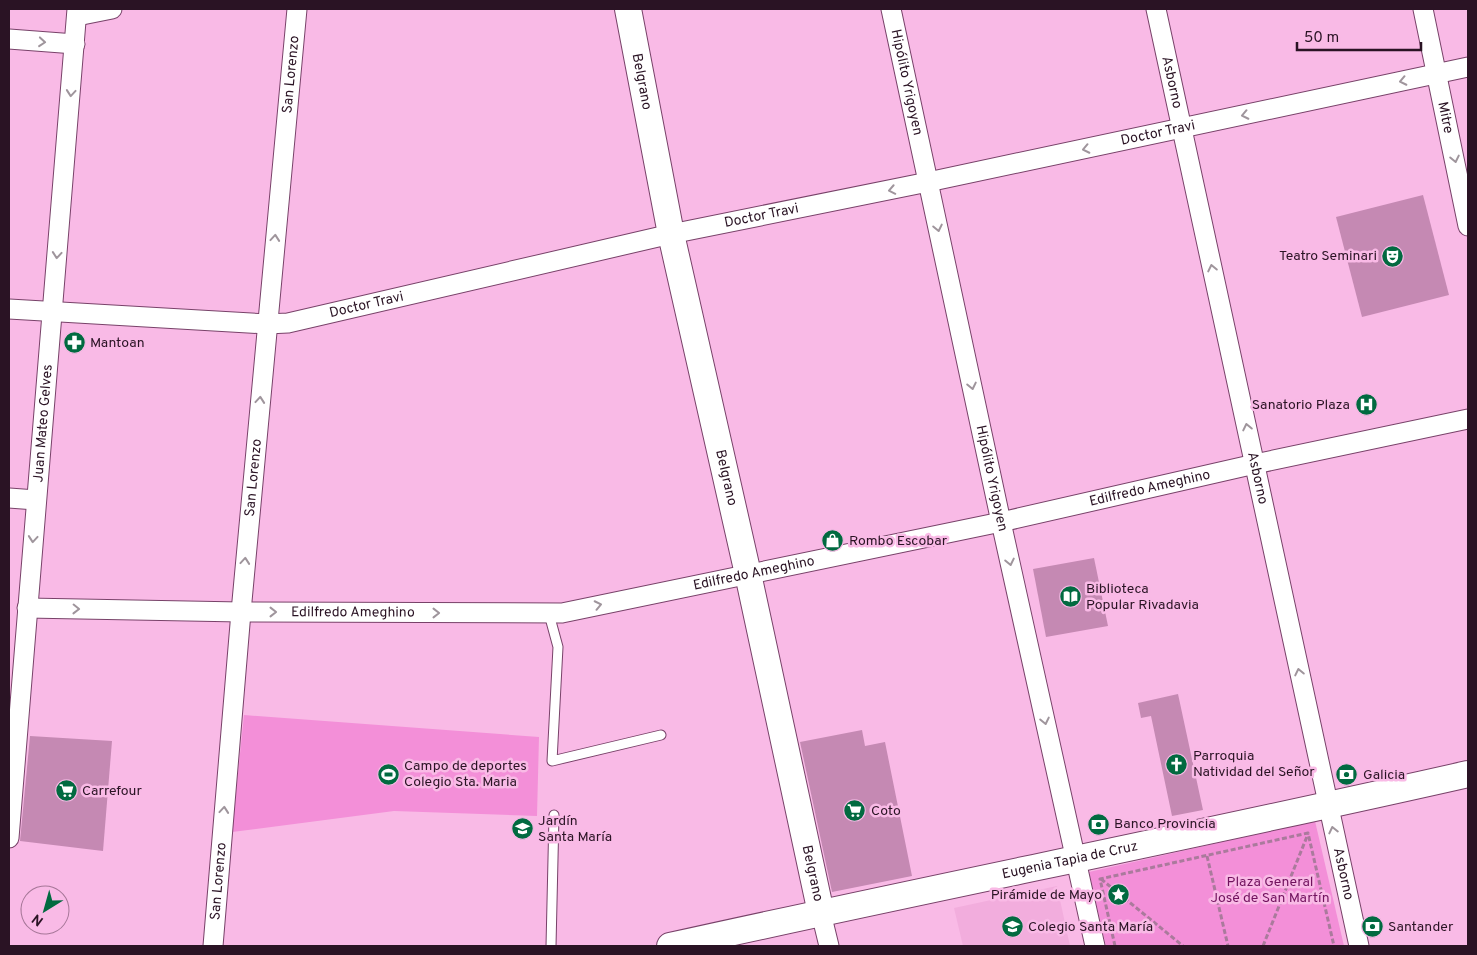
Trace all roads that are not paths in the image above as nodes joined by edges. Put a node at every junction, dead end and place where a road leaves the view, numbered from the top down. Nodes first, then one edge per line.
1 (112, 9) edge
2 (297, 9) edge
3 (628, 9) edge
4 (891, 9) edge
5 (1156, 9) edge
6 (1423, 9) edge
7 (77, 12) edge
8 (9, 39) edge
9 (75, 44) junction
10 (1468, 67) edge
11 (1437, 74) junction
12 (1181, 129) junction
13 (928, 182) junction
14 (1468, 226) edge
15 (671, 234) junction
16 (9, 309) edge
17 (52, 313) junction
18 (267, 324) junction
19 (1468, 419) edge
20 (1255, 464) junction
21 (9, 498) edge
22 (36, 500) junction
23 (1001, 522) junction
24 (748, 574) junction
25 (27, 608) junction
26 (241, 612) junction
27 (549, 614) junction
28 (14, 715) edge
29 (661, 735) dead end
30 (1468, 774) edge
31 (1328, 806) junction
32 (554, 815) dead end
33 (9, 838) edge
34 (1076, 859) junction
35 (821, 912) junction
36 (213, 946) edge
37 (551, 946) edge
38 (670, 946) edge
39 (829, 946) edge
40 (1095, 946) edge
41 (1359, 946) edge

1 - 7 street
18 -> 2 street, San Lorenzo
3 - 15 main road, Belgrano
4 - 13 street, Hipólito Yrigoyen
5 - 12 street, Asborno
6 - 11 street, Mitre
7 - 9 street, Juan Mateo Gelves
8 -> 9 street
9 -> 17 street, Juan Mateo Gelves
10 - 11 street, Doctor Travi
11 -> 12 street, Doctor Travi
11 -> 14 street, Mitre
12 -> 13 street, Doctor Travi
20 -> 12 street, Asborno
13 -> 15 street, Doctor Travi
13 -> 23 street, Hipólito Yrigoyen
15 - 18 street, Doctor Travi
15 - 24 main road, Belgrano
16 - 17 street, Doctor Travi
17 - 18 street, Doctor Travi
17 - 22 street, Juan Mateo Gelves
26 -> 18 street, San Lorenzo
19 - 20 street, Edilfredo Ameghino
20 - 23 street, Edilfredo Ameghino
31 -> 20 street, Asborno
21 - 22 street
22 -> 25 street, Juan Mateo Gelves
23 - 24 street, Edilfredo Ameghino
23 -> 34 street, Hipólito Yrigoyen
27 -> 24 street, Edilfredo Ameghino
24 - 35 main road, Belgrano
25 -> 26 street, Edilfredo Ameghino
25 - 28 street, Juan Mateo Gelves
26 -> 27 street, Edilfredo Ameghino
36 -> 26 street, San Lorenzo
27 - 29 lane
28 - 33 street, Juan Mateo Gelves
30 - 31 main road, Eugenia Tapia de Cruz
31 - 34 main road, Eugenia Tapia de Cruz
41 -> 31 street, Asborno
32 - 37 lane
34 - 35 main road, Eugenia Tapia de Cruz
34 - 40 street, Hipólito Yrigoyen
35 - 38 main road, Eugenia Tapia de Cruz
35 - 39 street, Belgrano

